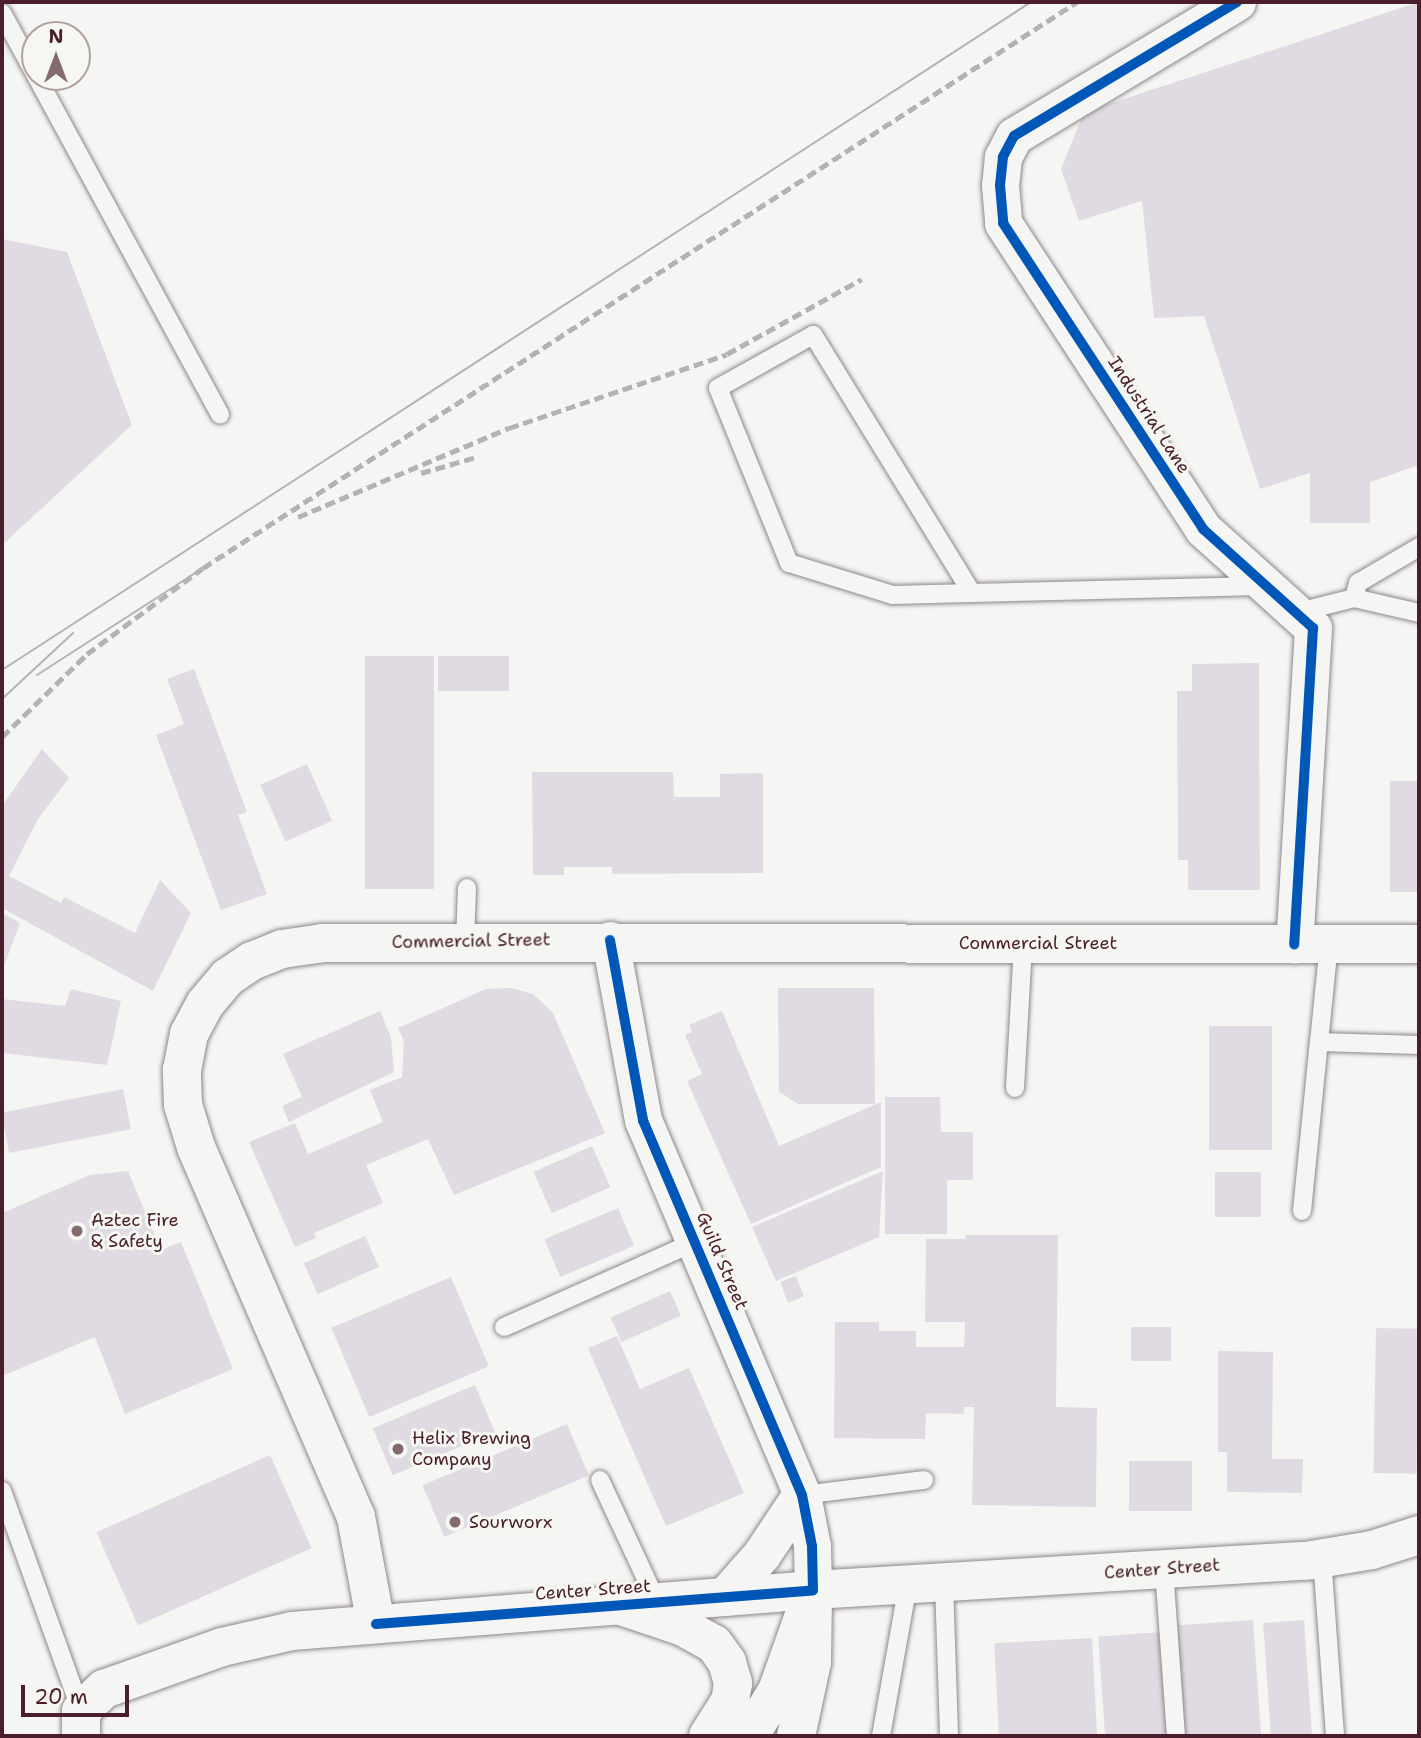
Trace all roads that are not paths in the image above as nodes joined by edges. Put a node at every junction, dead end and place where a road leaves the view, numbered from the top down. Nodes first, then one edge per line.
1 (1237, 2) edge
2 (2, 13) edge
3 (220, 415) dead end
4 (1419, 547) edge
5 (1261, 586) junction
6 (972, 593) junction
7 (1354, 598) junction
8 (1299, 612) junction
9 (1419, 613) edge
10 (467, 888) dead end
11 (610, 940) junction
12 (465, 942) junction
13 (1023, 943) junction
14 (1312, 944) junction
15 (1419, 944) edge
16 (1319, 1042) junction
17 (1419, 1045) edge
18 (1015, 1088) dead end
19 (1302, 1211) dead end
20 (695, 1242) junction
21 (503, 1327) dead end
22 (600, 1480) dead end
23 (924, 1480) dead end
24 (2, 1490) edge
25 (802, 1495) junction
26 (1419, 1535) edge
27 (1322, 1558) junction
28 (1164, 1569) junction
29 (926, 1584) junction
30 (813, 1590) junction
31 (725, 1597) junction
32 (657, 1602) junction
33 (618, 1605) junction
34 (376, 1625) junction
35 (81, 1724) edge
36 (708, 1736) edge
37 (742, 1736) edge
38 (796, 1736) edge
39 (881, 1736) edge
40 (949, 1736) edge
41 (1176, 1736) edge
42 (1335, 1736) edge

1 - 5 street, Industrial Lane
2 - 3 lane
4 - 7 lane
5 - 6 lane
5 - 8 street, Industrial Lane
6 - 6 lane
7 - 8 lane
7 - 9 lane
8 - 14 street
10 - 12 lane
11 - 12 main road, Commercial Street
11 - 13 main road, Commercial Street
11 - 20 street, Guild Street
12 - 34 main road, Commercial Street
13 - 14 main road, Commercial Street
13 - 18 lane
14 - 15 main road, Commercial Street
14 - 16 lane
16 - 17 lane
16 - 19 lane
20 - 21 lane
20 - 25 street, Guild Street
22 - 32 lane
23 - 25 lane
24 - 35 lane
25 - 30 street, Guild Street
25 - 31 main road
26 - 27 main road, Center Street
27 - 28 main road, Center Street
27 - 42 lane
28 - 29 main road, Center Street
28 - 41 lane
29 - 30 main road, Center Street
29 - 39 lane
29 - 40 lane
30 - 31 main road, Center Street
30 - 37 main road
30 - 38 main road
31 - 32 main road, Center Street
32 - 33 main road, Center Street
33 - 34 main road, Center Street
33 - 36 main road
34 - 35 main road, Center Street

